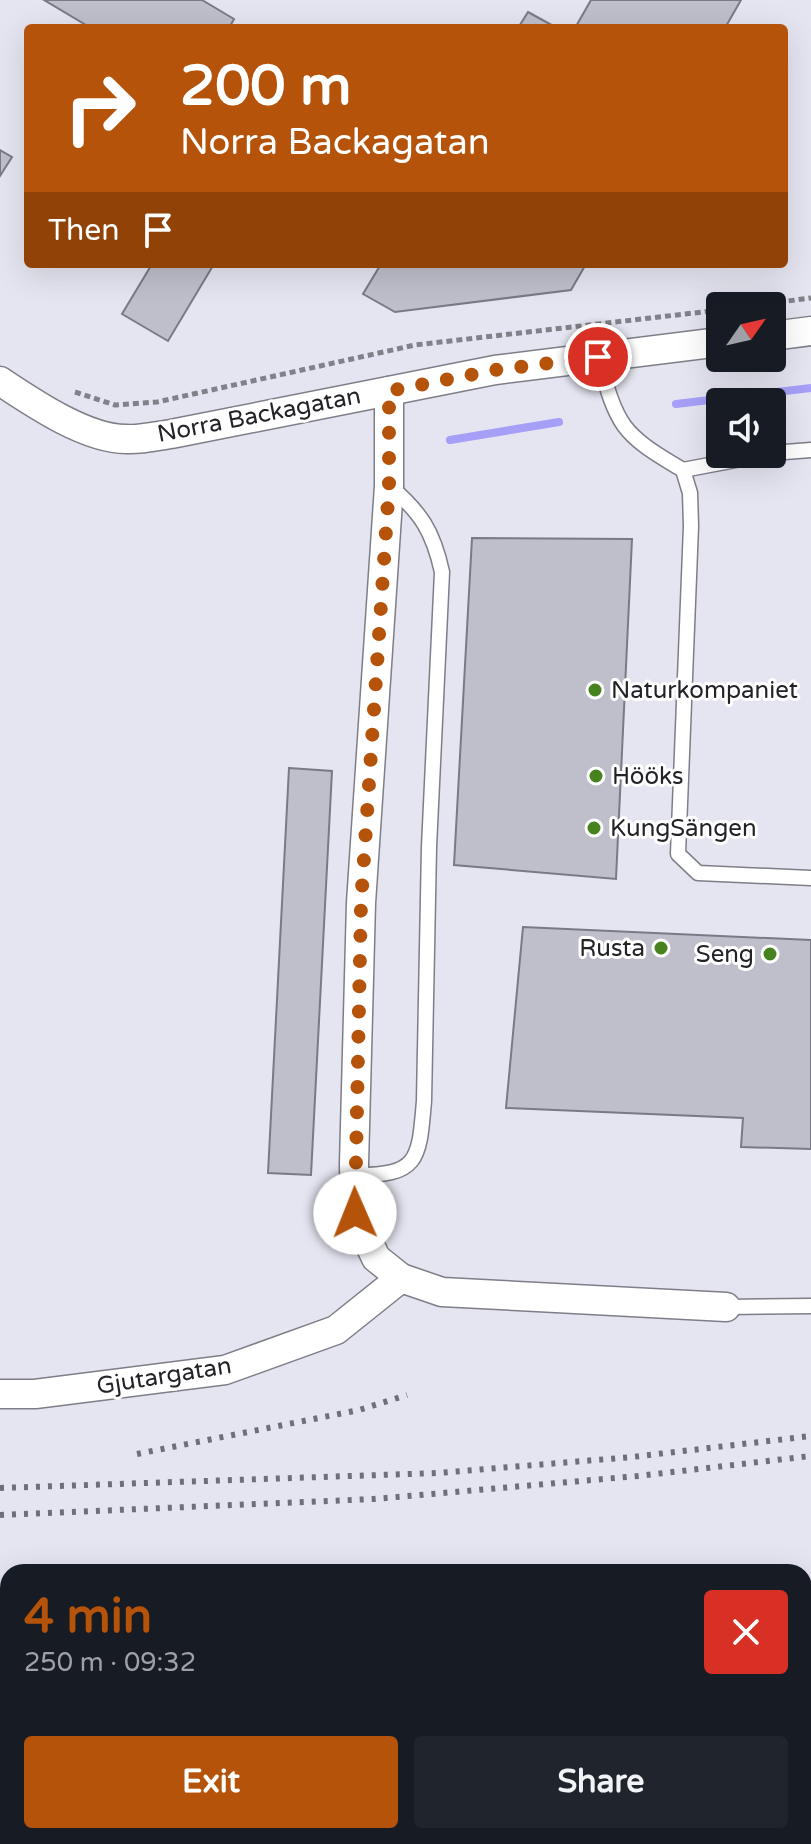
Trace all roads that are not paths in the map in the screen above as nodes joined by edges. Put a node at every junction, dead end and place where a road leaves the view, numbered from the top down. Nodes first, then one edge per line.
1 (811, 331) edge
2 (786, 334) edge
3 (706, 344) edge
4 (598, 357) junction
5 (0, 381) edge
6 (389, 391) junction
7 (811, 450) edge
8 (786, 452) edge
9 (706, 466) edge
10 (683, 470) junction
11 (389, 486) junction
12 (811, 878) edge
13 (354, 1175) junction
14 (401, 1278) junction
15 (811, 1306) edge
16 (726, 1307) joint
17 (0, 1394) edge

1 - 2 street
3 - 4 street, Norra Backagatan
4 - 6 street, Norra Backagatan
4 - 10 lane
5 - 6 street, Norra Backagatan
6 - 11 street
7 - 8 lane
9 - 10 lane
10 - 12 lane
11 - 13 street
11 - 13 lane
13 - 14 street
14 - 16 street
14 - 17 street, Gjutargatan
15 - 16 lane

